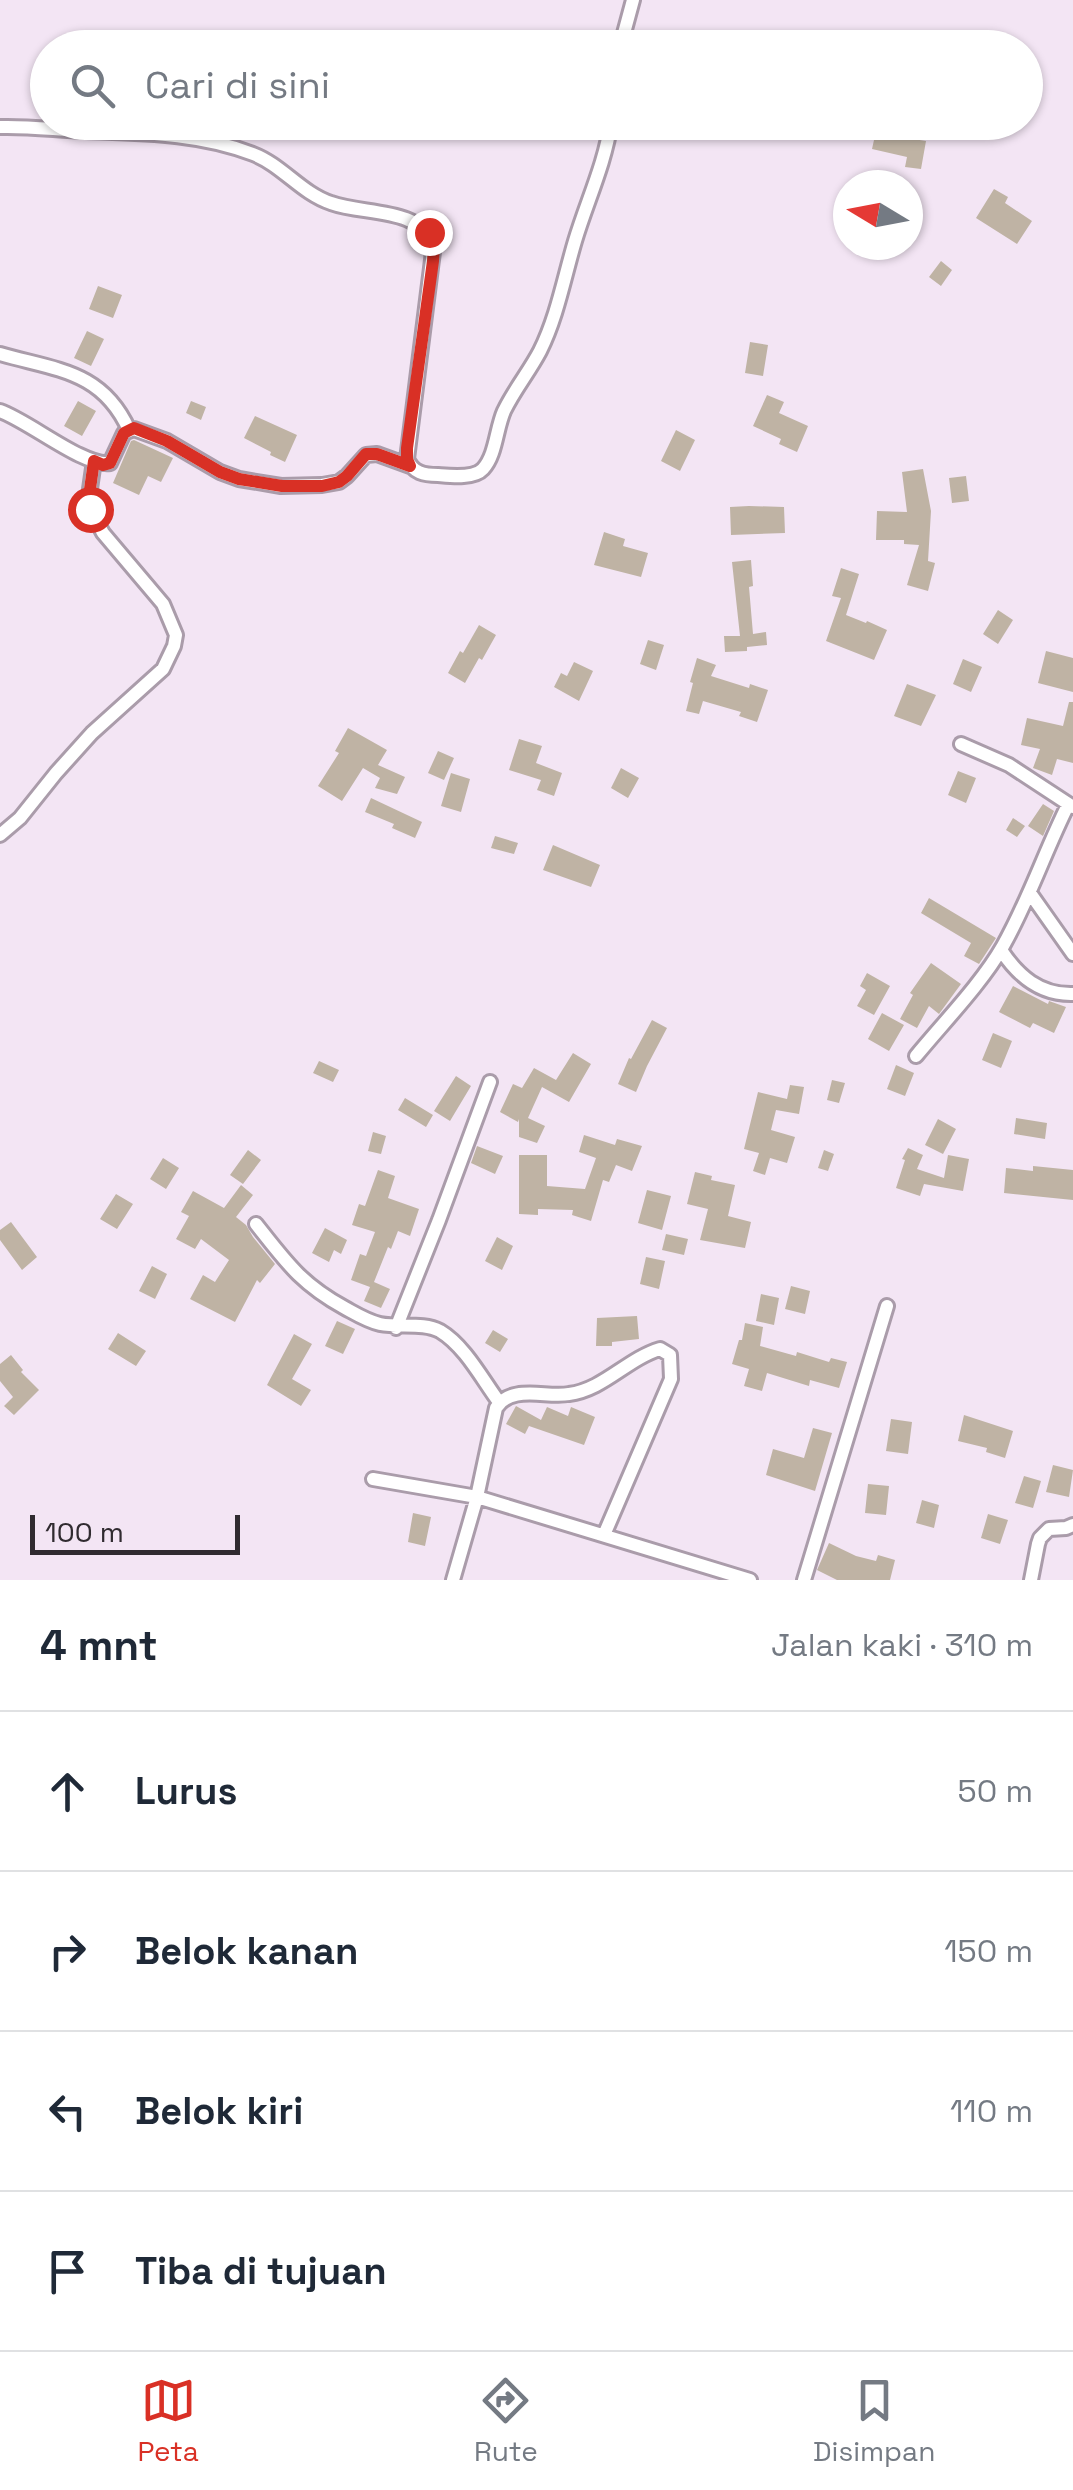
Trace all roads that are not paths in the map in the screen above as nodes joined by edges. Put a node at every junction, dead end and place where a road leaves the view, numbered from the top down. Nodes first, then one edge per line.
1 (633, 0) edge
2 (623, 30) edge
3 (0, 127) edge
4 (30, 128) edge
5 (200, 140) edge
6 (606, 140) edge
7 (0, 354) edge
8 (0, 412) edge
9 (129, 430) junction
10 (94, 461) junction
11 (410, 466) junction
12 (961, 744) dead end
13 (1071, 806) edge
14 (0, 835) edge
15 (1030, 893) junction
16 (1001, 950) junction
17 (1073, 954) edge
18 (1073, 994) edge
19 (916, 1056) dead end
20 (490, 1082) dead end
21 (256, 1224) dead end
22 (887, 1306) dead end
23 (396, 1328) junction
24 (499, 1402) junction
25 (374, 1479) dead end
26 (478, 1497) junction
27 (1073, 1525) edge
28 (604, 1535) junction
29 (453, 1580) edge
30 (750, 1580) edge
31 (804, 1580) edge
32 (1031, 1580) edge

1 - 2 street
3 - 4 street
5 - 11 street
6 - 11 street
7 - 9 street
8 - 10 street
9 - 10 street
9 - 11 street
10 - 14 street
12 - 13 street
13 - 15 street
15 - 16 street
15 - 17 street
16 - 18 street
16 - 19 street
20 - 23 street
21 - 23 street
22 - 31 street
23 - 24 street
24 - 26 street
24 - 28 street
25 - 26 street
26 - 28 street
26 - 29 street
27 - 32 street
28 - 30 street

